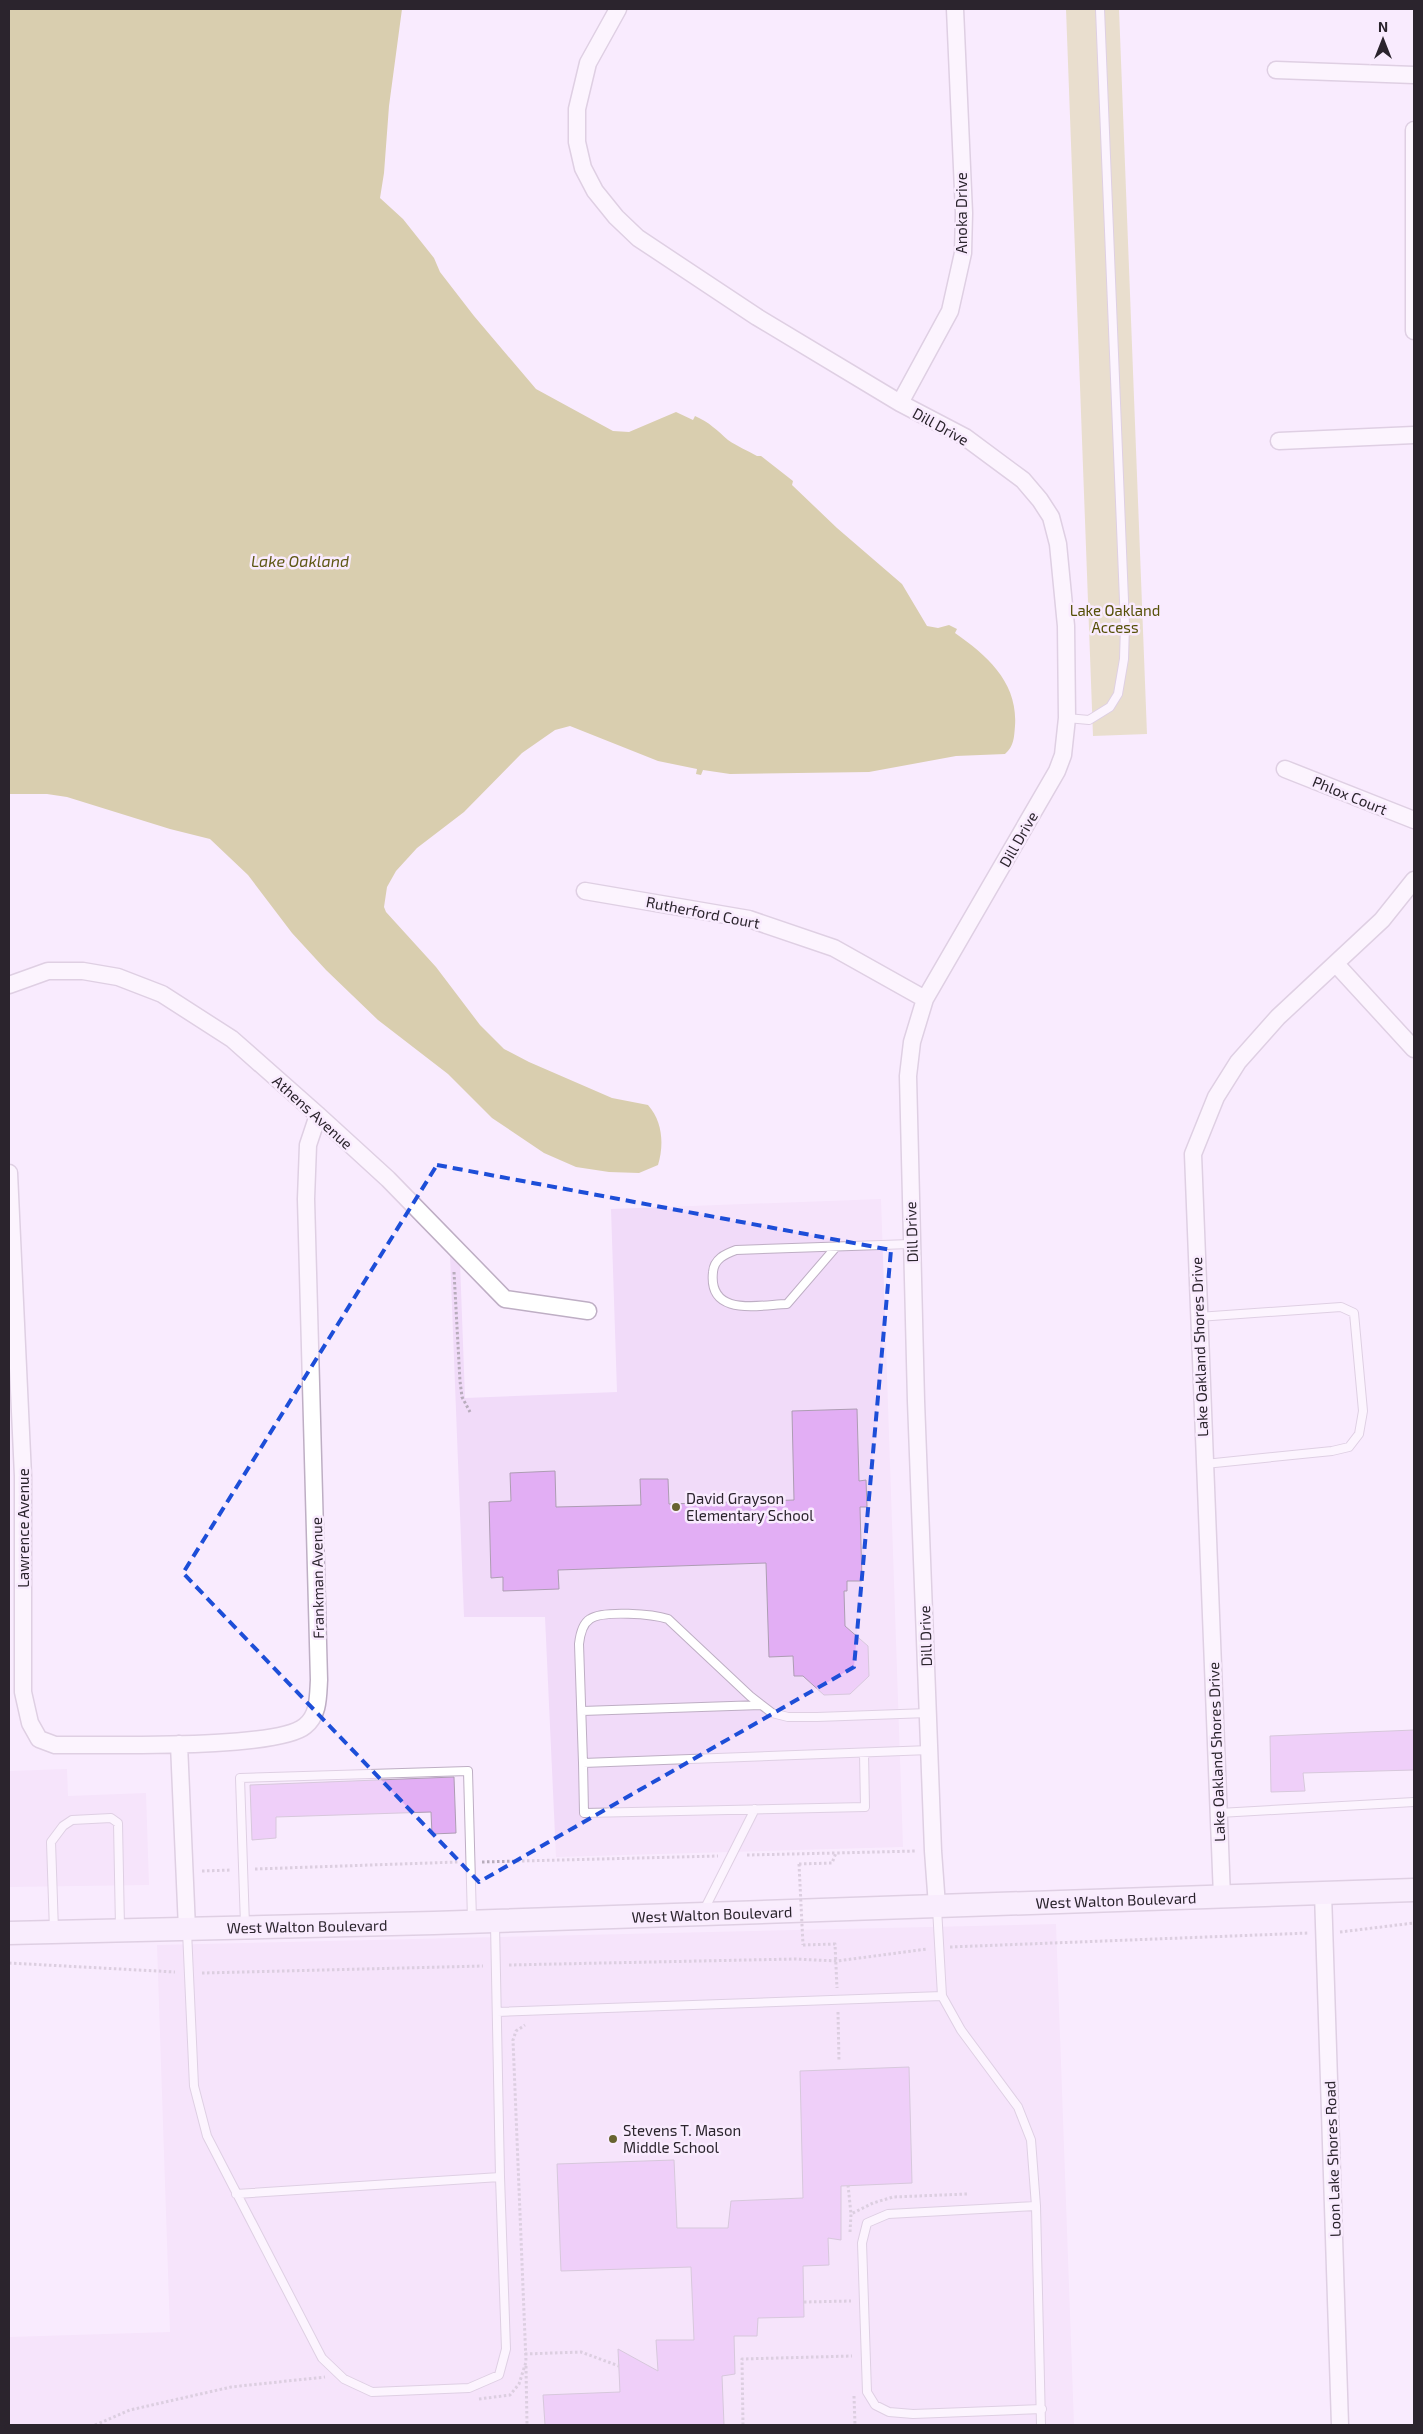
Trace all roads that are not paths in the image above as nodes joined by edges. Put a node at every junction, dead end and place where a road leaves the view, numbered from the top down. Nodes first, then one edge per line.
1 (618, 9) edge
2 (955, 9) edge
3 (1100, 9) edge
4 (1276, 70) dead end
5 (1414, 75) edge
6 (1414, 130) edge
7 (1414, 331) edge
8 (900, 403) junction
9 (1414, 434) edge
10 (1278, 440) dead end
11 (1067, 718) junction
12 (1286, 769) dead end
13 (1414, 820) edge
14 (1414, 880) edge
15 (585, 891) dead end
16 (1336, 964) junction
17 (9, 985) edge
18 (925, 999) junction
19 (1414, 1049) edge
20 (318, 1115) junction
21 (9, 1173) edge
22 (911, 1244) junction
23 (836, 1246) junction
24 (588, 1311) dead end
25 (1198, 1317) junction
26 (1204, 1465) junction
27 (761, 1705) junction
28 (582, 1711) junction
29 (929, 1713) junction
30 (180, 1744) junction
31 (930, 1750) junction
32 (864, 1753) junction
33 (583, 1763) junction
34 (1414, 1802) edge
35 (755, 1809) junction
36 (1218, 1813) junction
37 (1414, 1890) edge
38 (1323, 1893) junction
39 (1222, 1897) junction
40 (937, 1906) junction
41 (702, 1914) junction
42 (495, 1920) junction
43 (472, 1922) junction
44 (245, 1927) junction
45 (187, 1929) junction
46 (120, 1930) junction
47 (54, 1932) junction
48 (9, 1933) edge
49 (942, 1996) junction
50 (497, 2012) junction
51 (500, 2177) junction
52 (236, 2194) junction
53 (1036, 2206) junction
54 (1042, 2408) junction
55 (1041, 2425) edge
56 (1340, 2425) edge

1 - 8 street, Dill Drive
2 - 8 street, Anoka Drive
3 - 11 lane
4 - 5 street
6 - 7 street
8 - 11 street, Dill Drive
9 - 10 street
11 - 18 street, Dill Drive
12 - 13 street, Phlox Court
14 - 16 street, Lake Oakland Shores Drive
15 - 18 street, Rutherford Court
16 - 19 street
16 - 25 street, Lake Oakland Shores Drive
17 - 20 street, Athens Avenue
18 - 22 street, Dill Drive
20 - 24 street, Athens Avenue
20 - 30 street, Frankman Avenue
21 - 30 street, Lawrence Avenue
22 - 23 lane
22 - 29 street, Dill Drive
23 - 23 lane
25 - 26 street, Lake Oakland Shores Drive
25 - 26 lane
26 - 36 street, Lake Oakland Shores Drive
27 - 28 lane
27 - 28 lane
27 - 29 lane
28 - 33 lane
29 - 31 street, Dill Drive
30 - 45 street
31 - 32 lane
31 - 40 street, Dill Drive
32 - 33 lane
32 - 35 lane
33 - 35 lane
34 - 36 lane
35 - 41 lane
36 - 39 street, Lake Oakland Shores Drive
37 - 38 main road, West Walton Boulevard
38 - 39 main road, West Walton Boulevard
38 - 56 street, Loon Lake Shores Road
39 - 40 main road, West Walton Boulevard
40 - 41 main road, West Walton Boulevard
40 - 49 lane
41 - 42 main road, West Walton Boulevard
42 - 43 main road, West Walton Boulevard
42 - 50 lane
43 - 44 main road, West Walton Boulevard
43 - 44 lane
44 - 45 main road, West Walton Boulevard
45 - 46 main road, West Walton Boulevard
45 - 52 lane
46 - 47 main road, West Walton Boulevard
46 - 47 lane
47 - 48 main road, West Walton Boulevard
49 - 50 lane
49 - 53 lane
50 - 51 lane
51 - 52 lane
51 - 52 lane
53 - 54 lane
53 - 54 lane
54 - 55 lane

